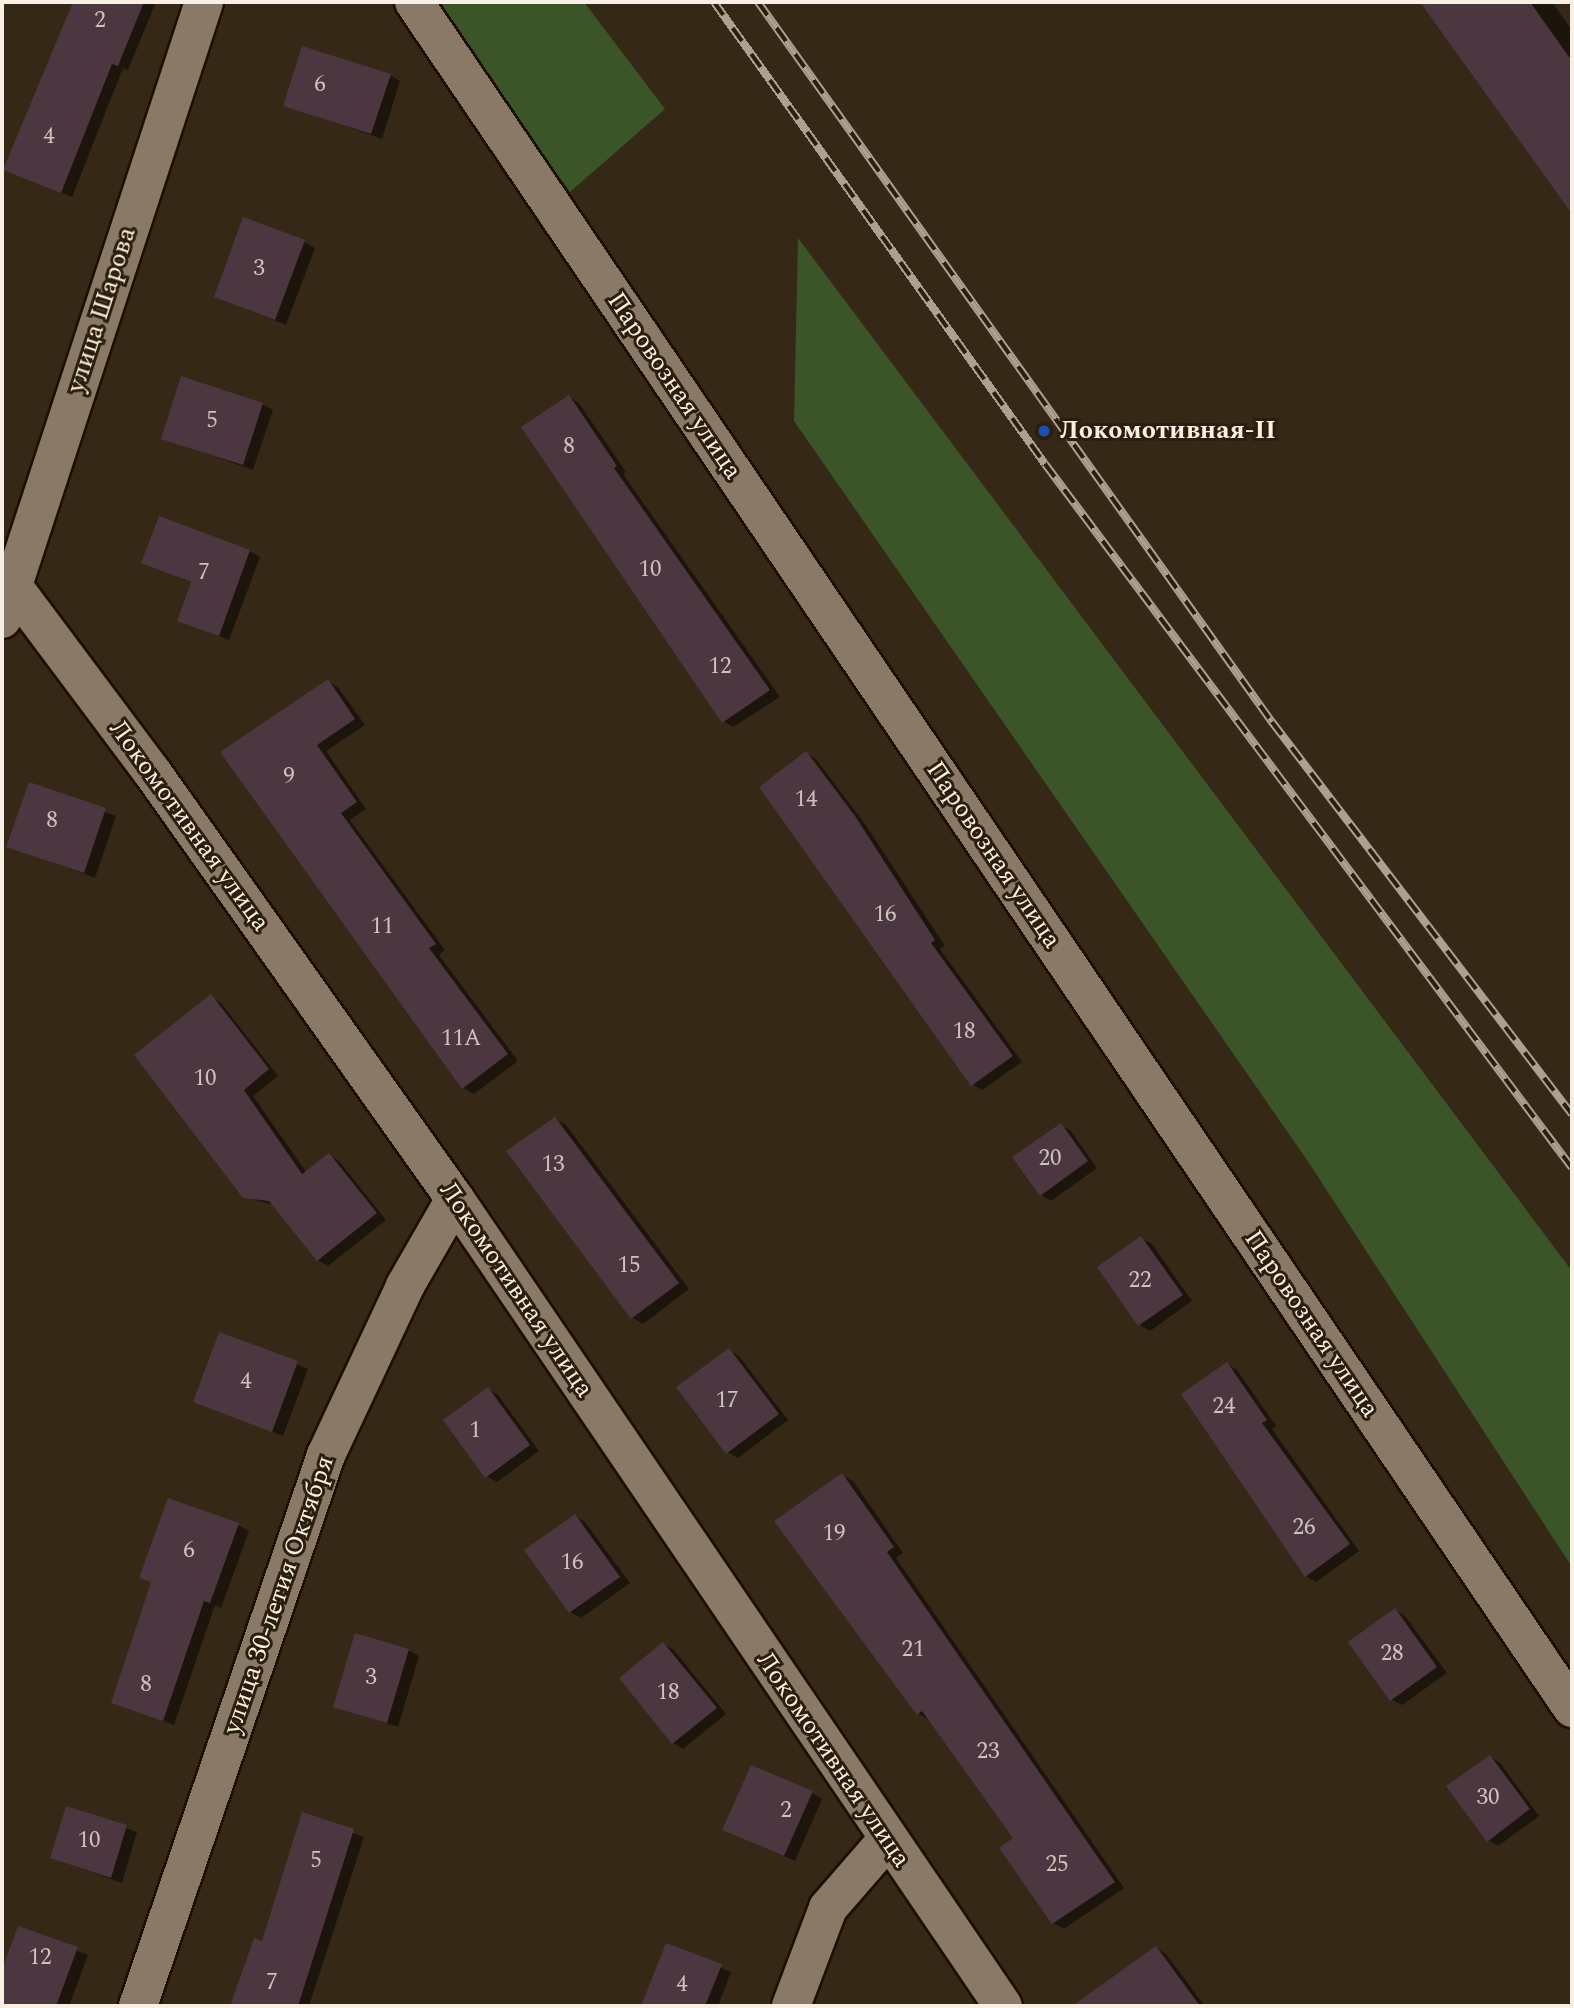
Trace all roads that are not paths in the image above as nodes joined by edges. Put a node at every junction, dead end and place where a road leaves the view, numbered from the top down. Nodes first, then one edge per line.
1 (204, 2) edge
2 (414, 2) edge
3 (7, 602) edge
4 (455, 1199) junction
5 (1572, 1708) edge
6 (887, 1840) junction
7 (138, 2006) edge
8 (791, 2006) edge
9 (1003, 2006) edge

1 - 3 street, улица Шарова
2 - 5 street, Паровозная улица
3 - 4 street, Локомотивная улица
4 - 6 street, Локомотивная улица
4 - 7 street, улица 30-летия Октября
6 - 8 street
6 - 9 street, Локомотивная улица

